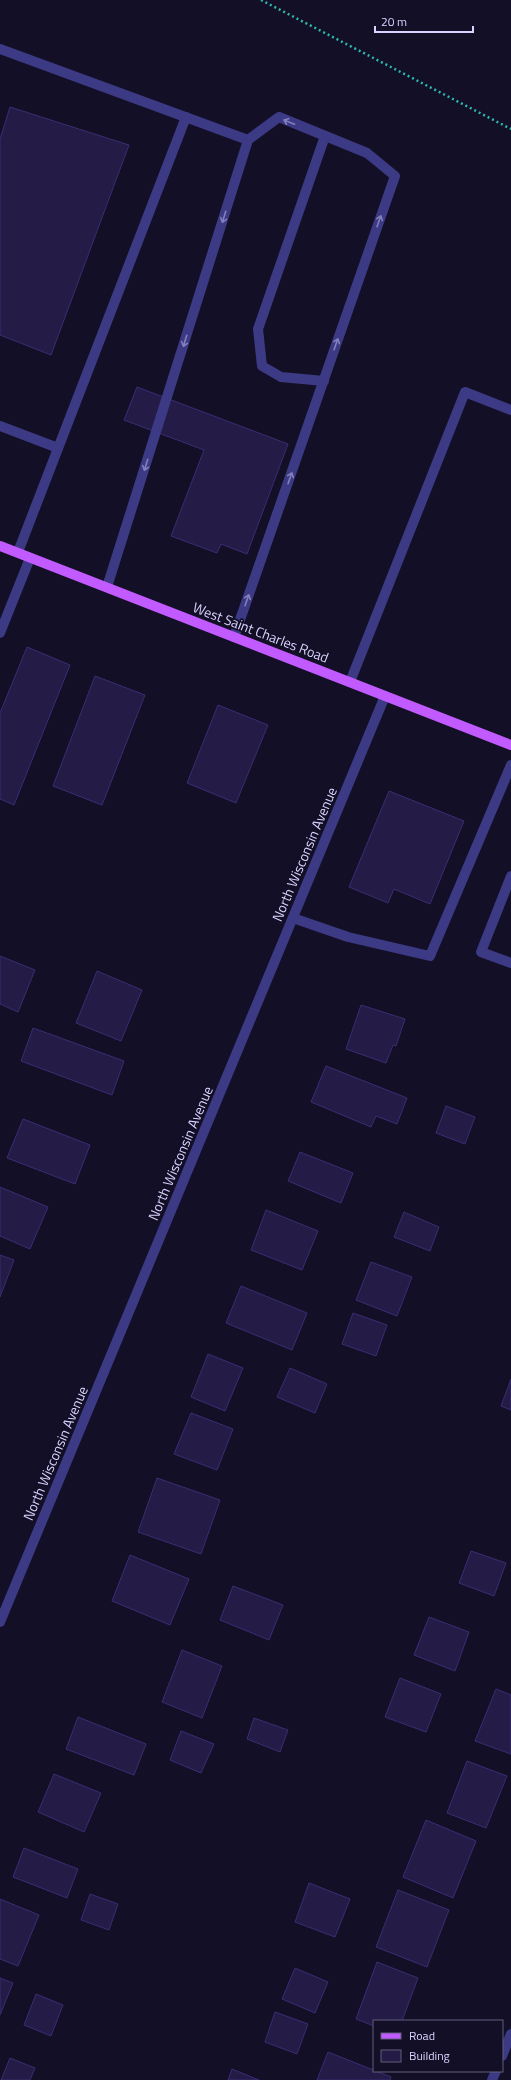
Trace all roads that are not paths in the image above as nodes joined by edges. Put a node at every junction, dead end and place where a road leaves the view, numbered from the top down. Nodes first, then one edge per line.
1 (0, 49) edge
2 (186, 117) junction
3 (325, 136) junction
4 (248, 140) junction
5 (324, 381) junction
6 (511, 410) edge
7 (0, 426) edge
8 (58, 448) junction
9 (0, 546) edge
10 (18, 552) junction
11 (30, 558) junction
12 (108, 587) junction
13 (0, 634) edge
14 (234, 637) junction
15 (350, 682) junction
16 (385, 696) junction
17 (511, 745) edge
18 (511, 765) edge
19 (511, 876) edge
20 (293, 918) junction
21 (511, 963) edge
22 (0, 1622) edge
23 (511, 2034) edge
24 (503, 2054) edge

1 - 2 street
2 - 4 street
2 - 8 street
3 -> 4 street
5 -> 3 street
3 - 5 street
4 -> 12 street
14 -> 5 street
6 - 15 street
7 - 8 street
8 - 10 street
9 - 10 main road, West Saint Charles Road
10 - 11 main road, West Saint Charles Road
11 - 12 main road, West Saint Charles Road
11 - 13 street
12 - 14 main road, West Saint Charles Road
14 - 15 main road, West Saint Charles Road
15 - 16 main road, West Saint Charles Road
16 - 17 main road, West Saint Charles Road
16 - 20 street, North Wisconsin Avenue
18 - 20 street
19 - 21 street
20 - 22 street, North Wisconsin Avenue
23 - 24 street

